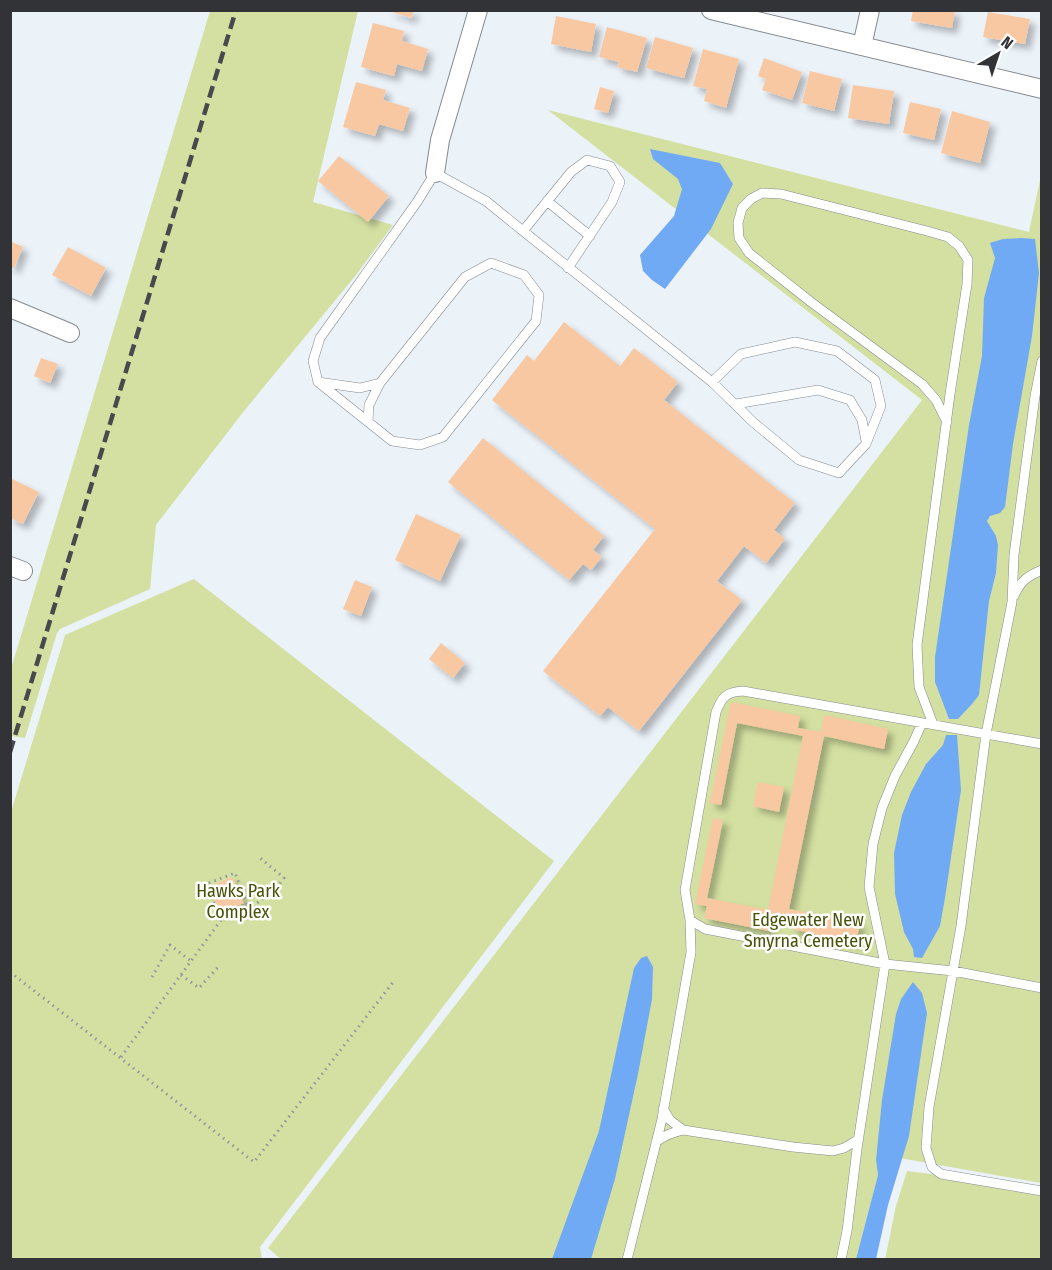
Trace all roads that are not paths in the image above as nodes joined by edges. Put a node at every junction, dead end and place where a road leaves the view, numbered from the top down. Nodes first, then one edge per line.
1 (478, 10) edge
2 (711, 10) edge
3 (870, 10) edge
4 (862, 46) junction
5 (1041, 89) edge
6 (435, 173) junction
7 (547, 201) junction
8 (523, 231) junction
9 (590, 236) junction
10 (568, 268) junction
11 (10, 308) edge
12 (70, 333) dead end
13 (1041, 361) edge
14 (318, 382) junction
15 (712, 382) junction
16 (380, 383) junction
17 (736, 404) junction
18 (368, 422) junction
19 (947, 422) junction
20 (866, 444) junction
21 (1041, 570) edge
22 (1012, 602) junction
23 (922, 723) junction
24 (933, 724) junction
25 (986, 734) junction
26 (1041, 744) edge
27 (690, 920) junction
28 (705, 929) junction
29 (690, 944) junction
30 (885, 964) junction
31 (953, 971) junction
32 (1041, 988) edge
33 (663, 1109) junction
34 (683, 1130) junction
35 (859, 1139) junction
36 (656, 1142) junction
37 (1041, 1191) edge
38 (627, 1260) edge
39 (841, 1260) edge

1 - 6 street
2 - 4 street
3 - 4 street
4 - 5 street
6 - 8 lane
6 - 14 lane
7 - 8 lane
7 - 9 lane
7 - 9 lane
8 - 10 lane
9 - 10 lane
10 - 15 lane
11 - 12 street
13 - 22 lane
14 - 16 lane
14 - 18 lane
15 - 17 lane
15 - 20 lane
16 - 18 lane
16 - 18 lane
17 - 20 lane
17 - 20 lane
19 - 19 lane
19 - 24 lane
21 - 22 lane
22 - 25 lane
23 - 24 lane
23 - 27 lane
23 - 30 lane
24 - 25 lane
25 - 26 lane
25 - 31 lane
27 - 28 lane
27 - 29 lane
28 - 29 lane
28 - 30 lane
29 - 33 lane
30 - 31 lane
30 - 35 lane
31 - 32 lane
31 - 37 lane
33 - 34 lane
33 - 36 lane
34 - 35 lane
34 - 36 lane
35 - 39 lane
36 - 38 lane

